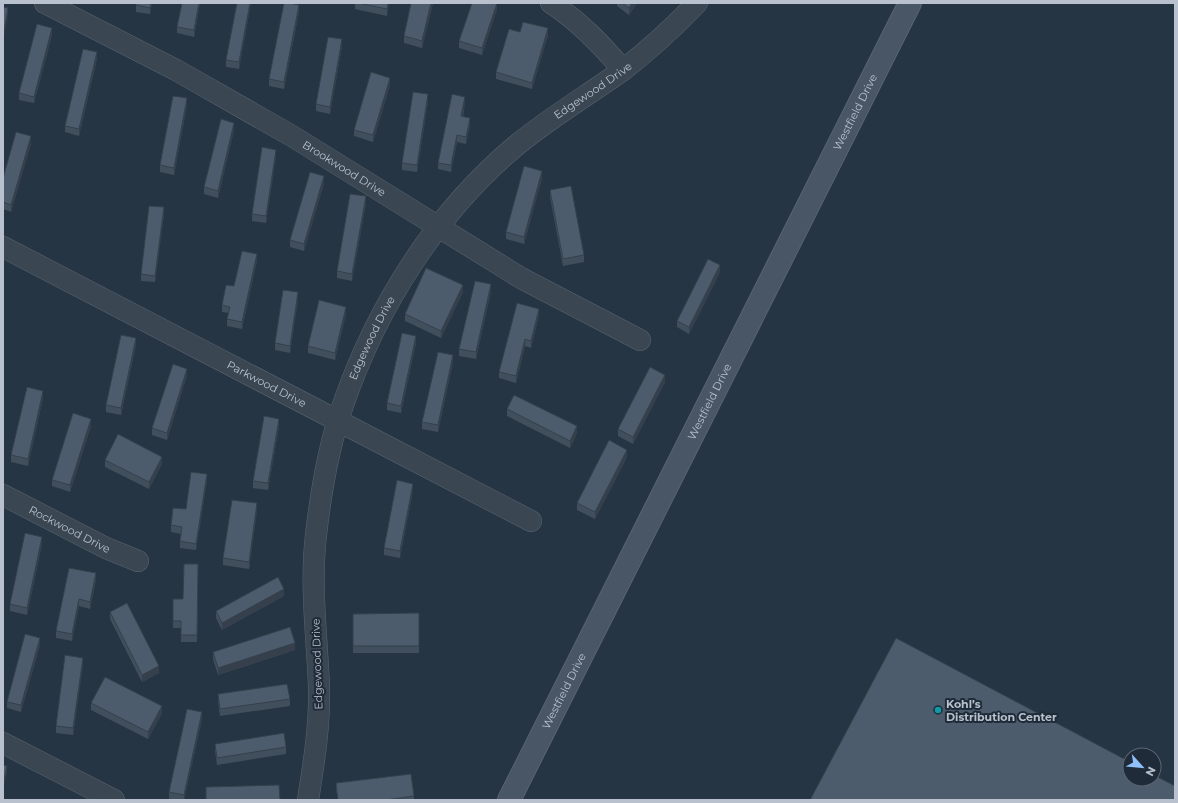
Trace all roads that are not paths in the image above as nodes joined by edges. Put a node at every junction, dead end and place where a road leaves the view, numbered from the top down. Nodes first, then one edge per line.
1 (45, 3) edge
2 (551, 3) edge
3 (697, 3) edge
4 (910, 3) edge
5 (623, 70) junction
6 (439, 227) junction
7 (3, 247) edge
8 (640, 340) dead end
9 (338, 420) junction
10 (3, 495) edge
11 (531, 521) dead end
12 (138, 561) dead end
13 (3, 743) edge
14 (114, 800) edge
15 (308, 800) edge
16 (509, 800) edge

1 - 6 street, Brookwood Drive
2 - 5 street
3 - 5 street, Edgewood Drive
4 - 16 street, Westfield Drive
5 - 6 street, Edgewood Drive
6 - 8 street, Brookwood Drive
6 - 9 street, Edgewood Drive
7 - 9 street, Parkwood Drive
9 - 11 street, Parkwood Drive
9 - 15 street, Edgewood Drive
10 - 12 street, Rockwood Drive
13 - 14 street

